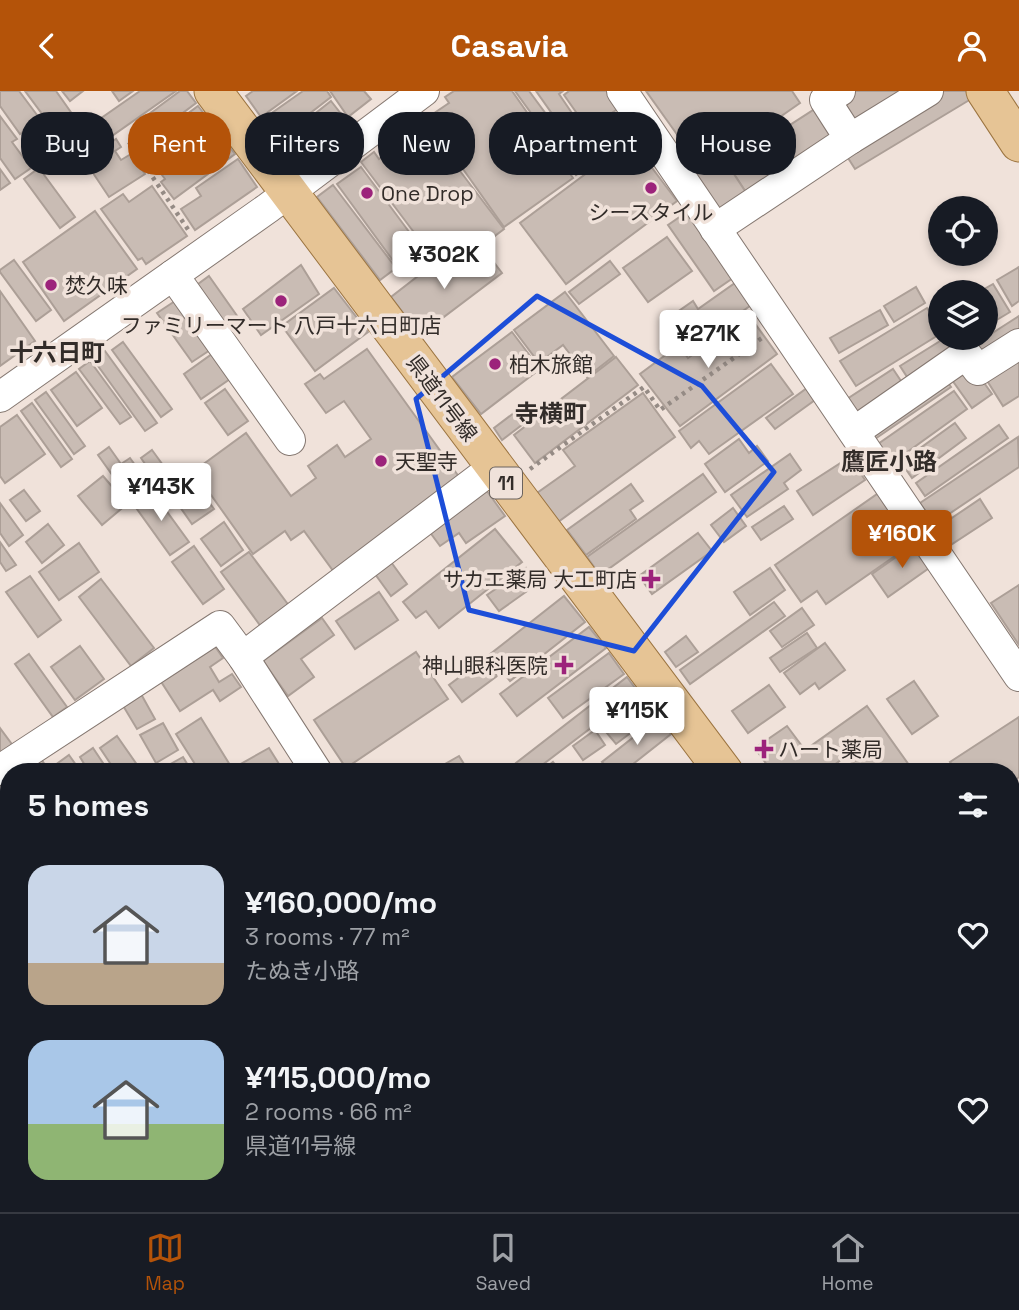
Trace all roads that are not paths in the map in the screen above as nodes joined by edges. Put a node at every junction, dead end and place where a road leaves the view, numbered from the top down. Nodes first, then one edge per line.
1 (213, 91) edge
2 (425, 91) edge
3 (622, 91) edge
4 (840, 91) edge
5 (928, 91) edge
6 (985, 91) edge
7 (850, 139) junction
8 (1019, 143) edge
9 (289, 193) junction
10 (715, 229) junction
11 (173, 275) junction
12 (1019, 344) edge
13 (0, 397) edge
14 (854, 432) junction
15 (290, 440) dead end
16 (508, 471) junction
17 (243, 657) junction
18 (1019, 676) edge
19 (11, 763) edge
20 (311, 763) edge
21 (718, 763) edge

1 - 9 main road, 県道11号線 / 11
2 - 9 street
3 - 10 street
4 - 7 street
5 - 7 street
6 - 8 main road
7 - 10 street
9 - 11 street
9 - 16 main road, 県道11号線 / 11
10 - 14 street
11 - 13 street
11 - 15 street
12 - 14 street
14 - 18 street
16 - 17 street
16 - 21 main road, 県道11号線 / 11
17 - 19 street
17 - 20 street

